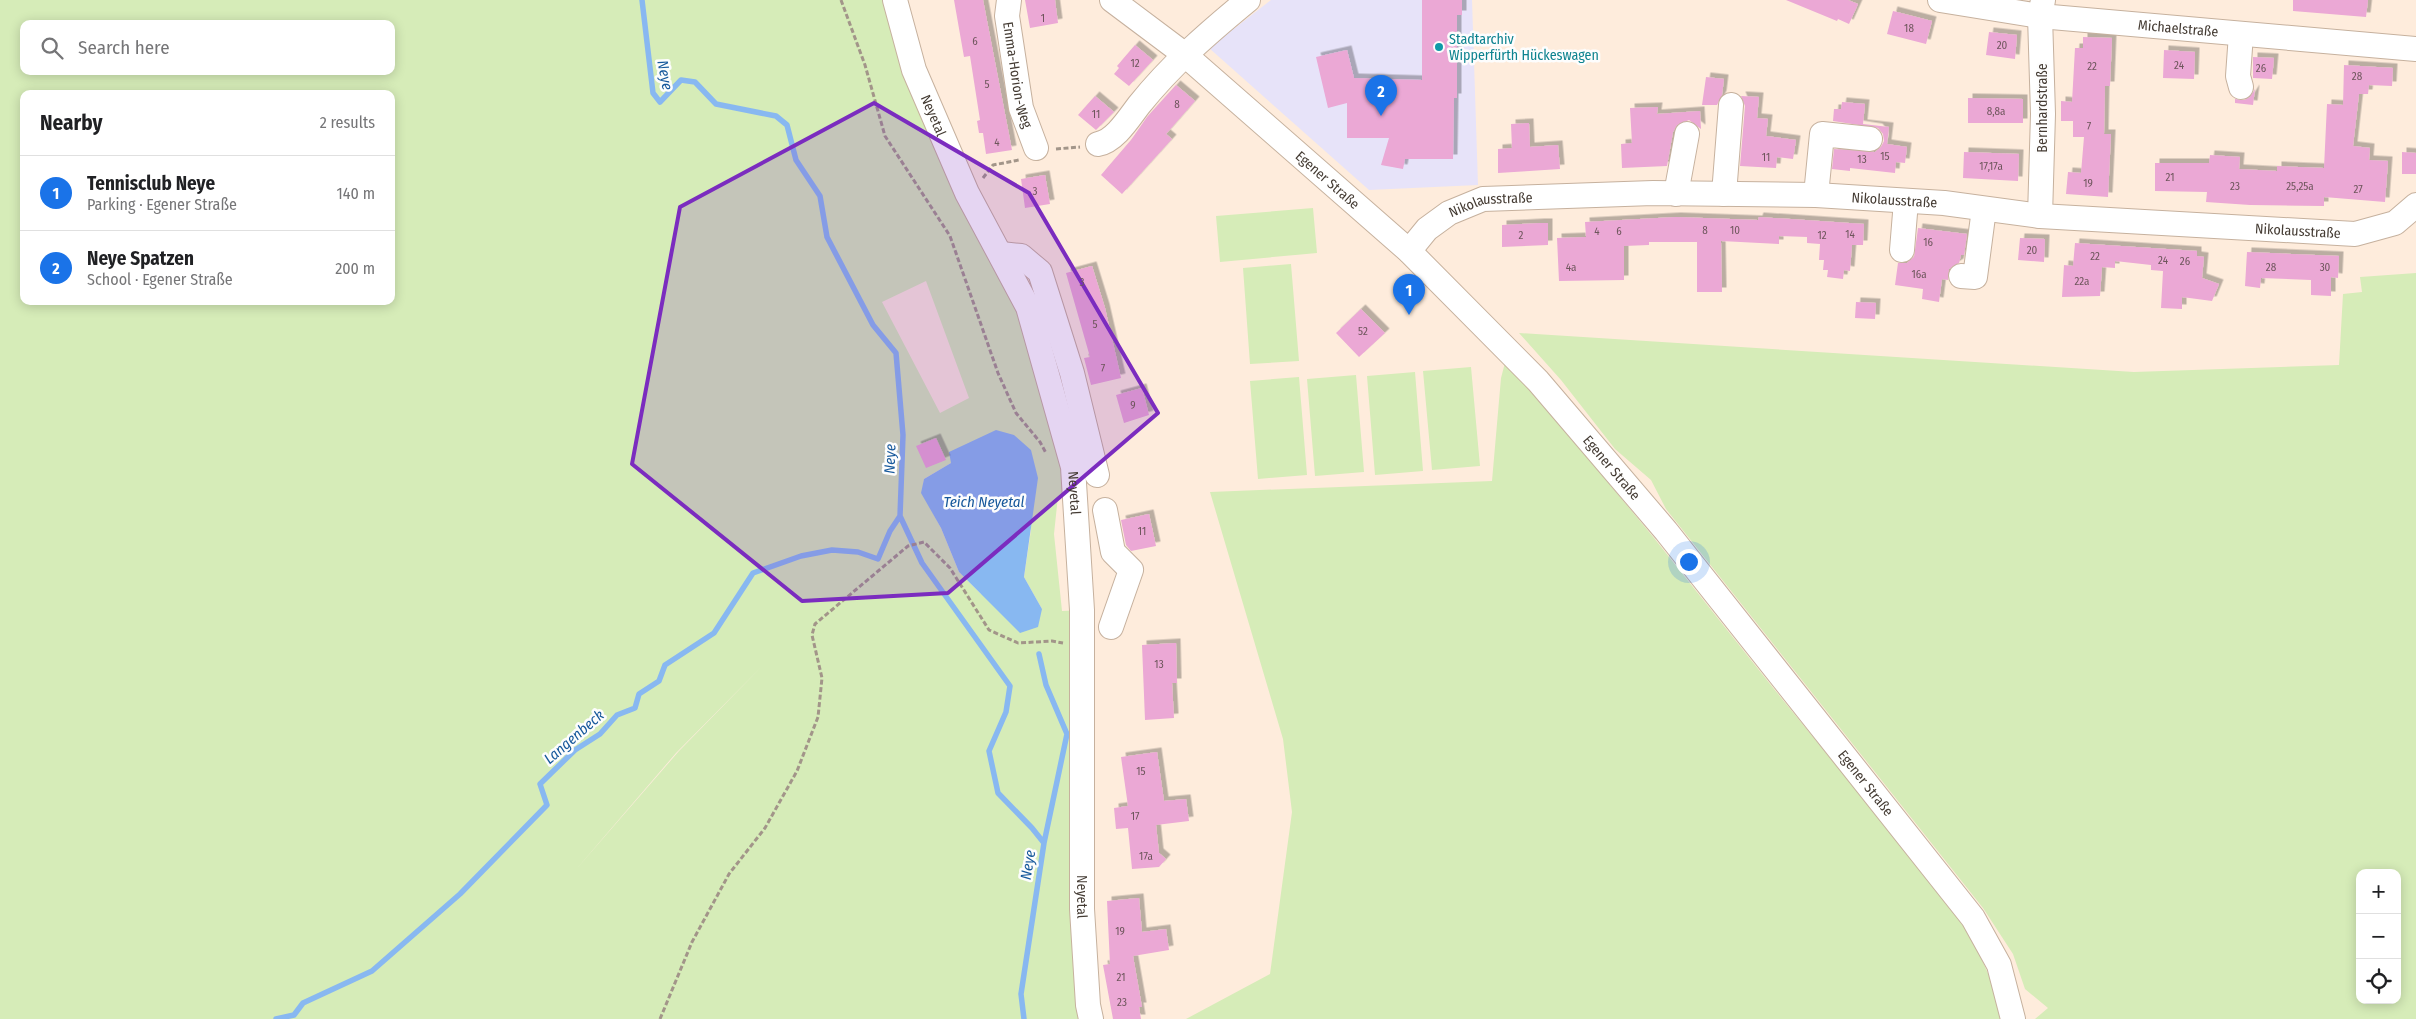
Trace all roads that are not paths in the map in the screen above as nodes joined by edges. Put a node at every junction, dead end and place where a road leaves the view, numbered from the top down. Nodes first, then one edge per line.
1 (895, 0) edge
2 (1009, 0) edge
3 (1112, 0) edge
4 (1248, 0) edge
5 (1940, 0) edge
6 (2042, 8) edge
7 (2242, 34) junction
8 (2416, 49) edge
9 (1184, 54) junction
10 (2242, 86) dead end
11 (1731, 105) dead end
12 (1687, 134) dead end
13 (1870, 138) dead end
14 (1098, 144) dead end
15 (1028, 154) road end
16 (1676, 194) junction
17 (1724, 194) junction
18 (1816, 195) junction
19 (1914, 201) junction
20 (2416, 205) edge
21 (1984, 209) junction
22 (2040, 216) junction
23 (1919, 227) dead end
24 (1902, 250) dead end
25 (1409, 251) junction
26 (1001, 254) junction
27 (1961, 276) dead end
28 (1097, 475) dead end
29 (1105, 510) dead end
30 (1111, 627) dead end
31 (1091, 1019) edge
32 (2013, 1019) edge

1 - 26 street, Neyetal
2 - 15 street, Emma-Horion-Weg
3 - 9 street, Egener Straße
4 - 9 street
5 - 6 street, Michaelstraße
6 - 7 street, Michaelstraße
6 - 22 street, Bernhardstraße
7 - 8 street, Michaelstraße
7 - 10 street
9 - 14 street
9 - 25 street, Egener Straße
11 - 17 street
12 - 16 street
13 - 18 street
16 - 17 street, Nikolausstraße
16 - 25 street, Nikolausstraße
17 - 18 street, Nikolausstraße
18 - 19 street, Nikolausstraße
19 - 21 street, Nikolausstraße
19 - 23 street
19 - 24 street
20 - 22 street, Nikolausstraße
21 - 22 street, Nikolausstraße
21 - 27 street
25 - 32 street, Egener Straße
26 - 28 street
26 - 31 street, Neyetal
29 - 30 street

